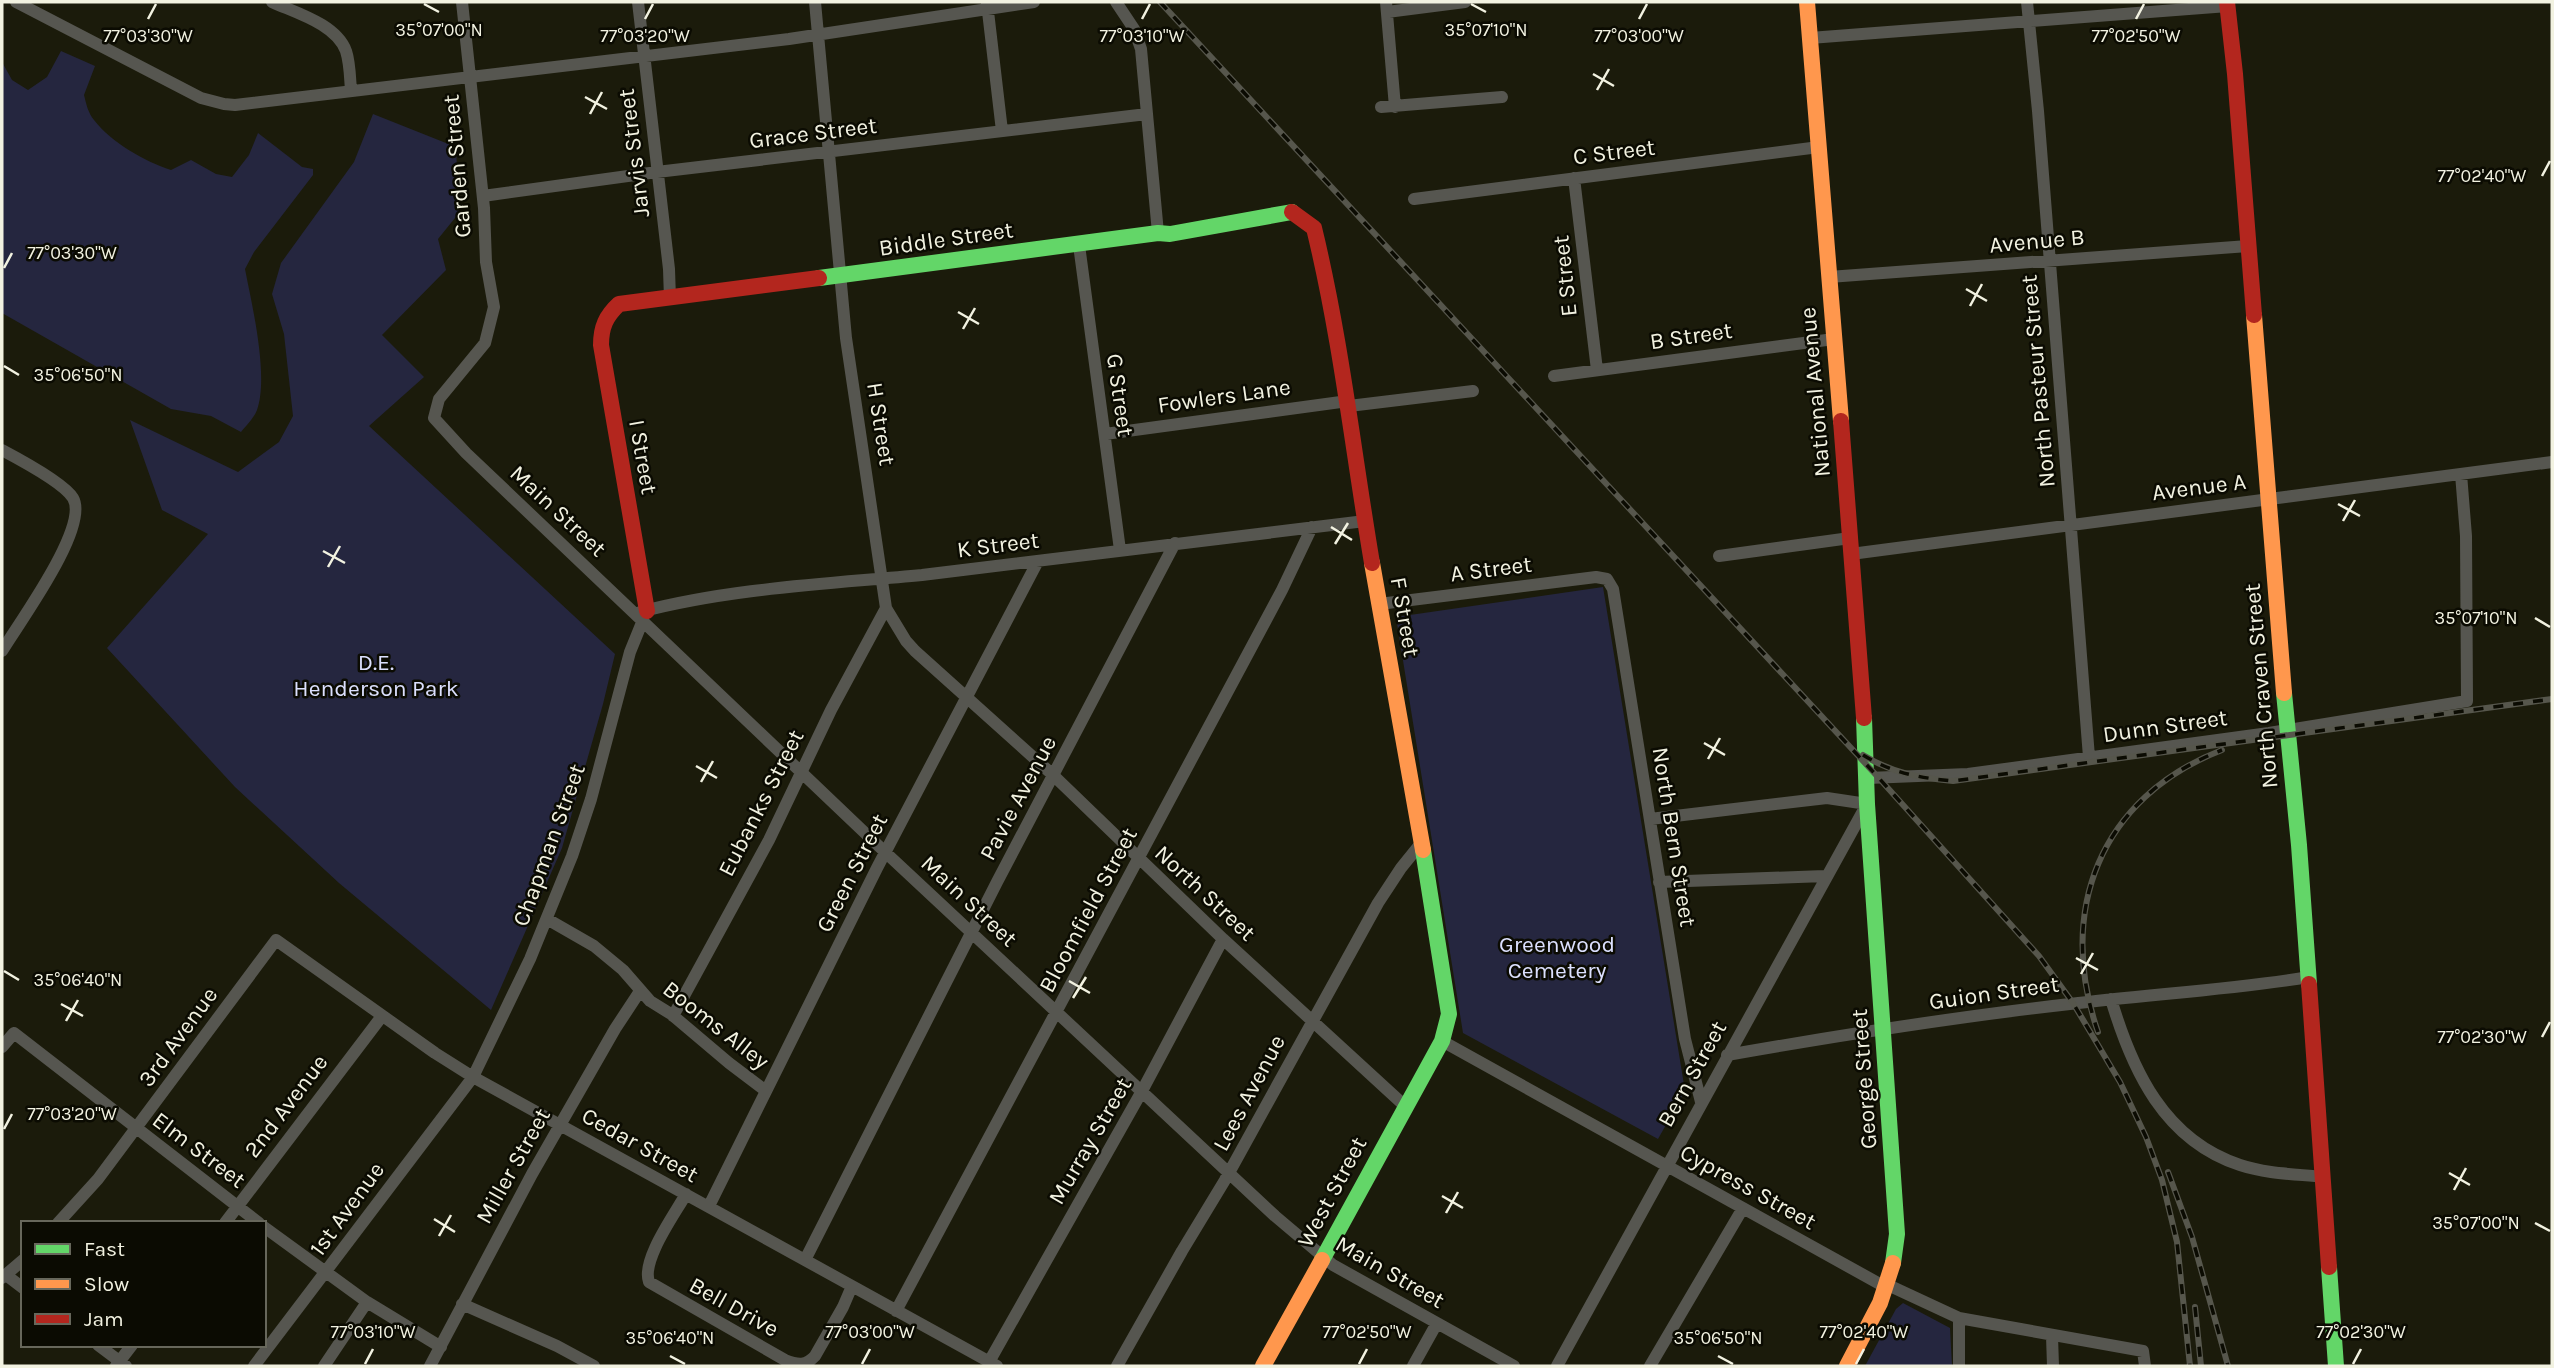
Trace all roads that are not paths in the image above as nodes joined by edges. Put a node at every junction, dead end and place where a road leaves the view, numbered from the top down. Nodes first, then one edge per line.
1 (16, 2) edge
2 (272, 2) edge
3 (462, 2) edge
4 (638, 2) edge
5 (816, 2) edge
6 (1034, 2) edge
7 (1116, 2) edge
8 (1465, 2) edge
9 (1807, 2) edge
10 (2027, 2) edge
11 (2228, 4) edge
12 (988, 5) edge
13 (1387, 7) edge
14 (2029, 21) junction
15 (819, 34) junction
16 (1810, 38) junction
17 (644, 56) junction
18 (470, 78) junction
19 (351, 91) junction
20 (1502, 97) dead end
21 (1381, 107) dead end
22 (1395, 107) junction
23 (1147, 114) junction
24 (1002, 131) junction
25 (1819, 147) junction
26 (830, 152) junction
27 (657, 172) junction
28 (1574, 178) junction
29 (483, 197) junction
30 (1414, 199) dead end
31 (1292, 212) joint
32 (1158, 233) junction
33 (1079, 245) junction
34 (2248, 246) junction
35 (2049, 261) junction
36 (842, 276) junction
37 (1829, 277) junction
38 (670, 299) junction
39 (608, 313) joint
40 (1834, 339) junction
41 (1597, 370) junction
42 (1554, 376) dead end
43 (1473, 391) dead end
44 (1349, 403) junction
45 (434, 418) joint
46 (1105, 434) junction
47 (2, 450) edge
48 (2552, 462) edge
49 (2461, 474) junction
50 (2269, 499) junction
51 (1365, 520) junction
52 (2070, 525) junction
53 (1312, 527) junction
54 (1175, 543) junction
55 (1851, 546) junction
56 (1120, 550) junction
57 (1719, 556) dead end
58 (1038, 561) junction
59 (881, 578) junction
60 (1607, 579) joint
61 (1380, 604) junction
62 (886, 608) junction
63 (642, 615) junction
64 (2, 651) edge
65 (967, 696) junction
66 (2287, 729) junction
67 (2089, 757) junction
68 (801, 771) junction
69 (1053, 775) junction
70 (1868, 778) junction
71 (1867, 804) junction
72 (1650, 819) junction
73 (1422, 842) junction
74 (885, 852) junction
75 (1139, 859) junction
76 (1825, 876) junction
77 (1659, 882) junction
78 (547, 919) junction
79 (973, 933) junction
80 (1223, 939) junction
81 (276, 940) joint
82 (2309, 977) junction
83 (640, 991) junction
84 (2111, 999) junction
85 (1057, 1012) junction
86 (382, 1016) junction
87 (673, 1016) junction
88 (1312, 1020) junction
89 (1884, 1028) junction
90 (1442, 1041) junction
91 (2, 1046) edge
92 (1727, 1055) junction
93 (473, 1077) junction
94 (766, 1091) junction
95 (1142, 1091) junction
96 (1701, 1102) junction
97 (1405, 1106) junction
98 (560, 1125) junction
99 (136, 1129) junction
100 (1666, 1166) junction
101 (1229, 1174) junction
102 (2324, 1177) junction
103 (686, 1194) junction
104 (237, 1206) junction
105 (709, 1206) junction
106 (1743, 1208) junction
107 (60, 1221) edge
108 (226, 1221) edge
109 (256, 1221) edge
110 (266, 1229) edge
111 (1323, 1258) junction
112 (805, 1260) junction
113 (21, 1262) edge
114 (326, 1274) junction
115 (4, 1276) edge
116 (852, 1286) junction
117 (21, 1287) edge
118 (1888, 1287) junction
119 (367, 1302) junction
120 (462, 1304) junction
121 (897, 1311) junction
122 (1959, 1318) junction
123 (1437, 1323) junction
124 (2052, 1336) junction
125 (100, 1347) edge
126 (131, 1347) edge
127 (441, 1347) junction
128 (986, 1363) edge
129 (120, 1365) edge
130 (254, 1366) edge
131 (324, 1366) edge
132 (430, 1366) edge
133 (594, 1366) edge
134 (1117, 1366) edge
135 (1263, 1366) edge
136 (1413, 1366) edge
137 (1514, 1366) edge
138 (1557, 1366) edge
139 (1650, 1366) edge
140 (1847, 1366) edge
141 (1959, 1366) edge
142 (2053, 1366) edge
143 (2145, 1366) edge
144 (2336, 1366) edge

1 - 19 street
2 - 19 street
3 - 18 street, Garden Street
4 - 17 street, Jarvis Street
5 - 15 street, H Street
6 - 12 street
7 - 23 street
8 - 13 street
9 - 16 street, National Avenue
10 - 14 street, North Pasteur Street
11 - 14 street
11 - 34 street, North Craven Street
12 - 15 street
12 - 24 street
13 - 22 street
14 - 16 street
14 - 35 street, North Pasteur Street
15 - 17 street
15 - 26 street, H Street
16 - 25 street, National Avenue
17 - 18 street
17 - 27 street, Jarvis Street
18 - 19 street
18 - 29 street, Garden Street
20 - 22 street
21 - 22 street
23 - 24 street, Grace Street
23 - 32 street
24 - 26 street, Grace Street
25 - 28 street, C Street
25 - 37 street, National Avenue
26 - 27 street, Grace Street
26 - 36 street, H Street
27 - 29 street, Grace Street
27 - 38 street, Jarvis Street
28 - 30 street, C Street
28 - 41 street, E Street
29 - 45 street, Garden Street
31 - 32 street, Biddle Street
31 - 44 street, F Street
32 - 33 street, Biddle Street
33 - 36 street, Biddle Street
33 - 46 street, G Street
34 - 35 street, Avenue B
34 - 50 street, North Craven Street
35 - 37 street, Avenue B
35 - 52 street, North Pasteur Street
36 - 38 street, Biddle Street
36 - 59 street, H Street
37 - 40 street, National Avenue
38 - 39 street, Biddle Street
39 - 63 street, I Street
40 - 41 street, B Street
40 - 55 street, National Avenue
41 - 42 street, B Street
43 - 44 street
44 - 46 street, Fowlers Lane
44 - 51 street, F Street
45 - 63 street, Main Street
46 - 56 street, G Street
47 - 64 street
48 - 49 street, Avenue A
49 - 50 street, Avenue A
49 - 66 street, Dunn Street
50 - 52 street, Avenue A
50 - 66 street, North Craven Street
51 - 53 street, K Street
51 - 61 street, F Street
52 - 55 street, Avenue A
52 - 67 street, North Pasteur Street
53 - 54 street, K Street
53 - 75 street, Bloomfield Street
54 - 56 street, K Street
54 - 69 street, Pavie Avenue
55 - 57 street
55 - 70 street, National Avenue
56 - 58 street, K Street
58 - 59 street, K Street
58 - 65 street, Green Street
59 - 62 street, North Street
59 - 63 street, K Street
60 - 61 street, A Street
60 - 72 street, North Bern Street
61 - 73 street, F Street
62 - 65 street, North Street
62 - 68 street, Eubanks Street
63 - 68 street, Main Street
63 - 78 street, Chapman Street
65 - 69 street, North Street
65 - 74 street, Green Street
66 - 67 street, Dunn Street
66 - 82 street, North Craven Street
67 - 70 street, Dunn Street
68 - 74 street, Main Street
68 - 87 street, Eubanks Street
69 - 75 street, North Street
69 - 79 street, Pavie Avenue
70 - 71 street, George Street
71 - 72 street
71 - 76 street, Bern Street
71 - 89 street, George Street
72 - 77 street, North Bern Street
73 - 88 street, Lees Avenue
73 - 90 street, F Street
74 - 79 street, Main Street
74 - 94 street, Green Street
75 - 80 street, North Street
75 - 85 street, Bloomfield Street
76 - 77 street
76 - 92 street, Bern Street
77 - 96 street, North Bern Street
78 - 83 street, Booms Alley
78 - 93 street, Chapman Street
79 - 85 street, Main Street
79 - 112 street, Pavie Avenue
80 - 88 street, North Street
80 - 95 street, Murray Street
81 - 86 street, Cedar Street
81 - 99 street, 3rd Avenue
82 - 84 street, Guion Street
82 - 102 street, North Craven Street
83 - 87 street, Booms Alley
83 - 98 street, Miller Street
84 - 89 street, Guion Street
84 - 102 street
85 - 95 street, Main Street
85 - 121 street, Bloomfield Street
86 - 93 street, Cedar Street
86 - 104 street, 2nd Avenue
87 - 94 street, Booms Alley
88 - 97 street, North Street
88 - 101 street, Lees Avenue
89 - 92 street, Guion Street
89 - 118 street, George Street
90 - 97 street, West Street
90 - 100 street, Cypress Street
91 - 99 street, Elm Street
92 - 96 street, Bern Street
93 - 98 street, Cedar Street
93 - 114 street, 1st Avenue
94 - 105 street, Green Street
95 - 101 street, Main Street
95 - 128 street, Murray Street
96 - 100 street, Bern Street
97 - 111 street, West Street
98 - 103 street, Cedar Street
98 - 120 street, Miller Street
99 - 104 street, Elm Street
99 - 107 street, 3rd Avenue
100 - 106 street, Cypress Street
100 - 138 street, Bern Street
101 - 111 street, Main Street
101 - 134 street, Lees Avenue
102 - 144 street, North Craven Street
103 - 105 street, Cedar Street
103 - 116 street, Bell Drive
104 - 108 street, 2nd Avenue
104 - 109 street, Elm Street
105 - 112 street, Cedar Street
106 - 118 street, Cypress Street
106 - 139 street
110 - 114 street
111 - 123 street, Main Street
111 - 135 street, West Street
112 - 116 street, Cedar Street
113 - 115 street
114 - 119 street
114 - 130 street, 1st Avenue
115 - 117 street
116 - 121 street, Cedar Street
118 - 122 street, Cypress Street
118 - 140 street, George Street
119 - 127 street
119 - 131 street
120 - 127 street, Miller Street
120 - 133 street
121 - 128 street, Cedar Street
122 - 124 street, Cypress Street
122 - 141 street
123 - 136 street
123 - 137 street, Main Street
124 - 142 street
124 - 143 street, Cypress Street
125 - 129 street
126 - 129 street
127 - 132 street, Miller Street

